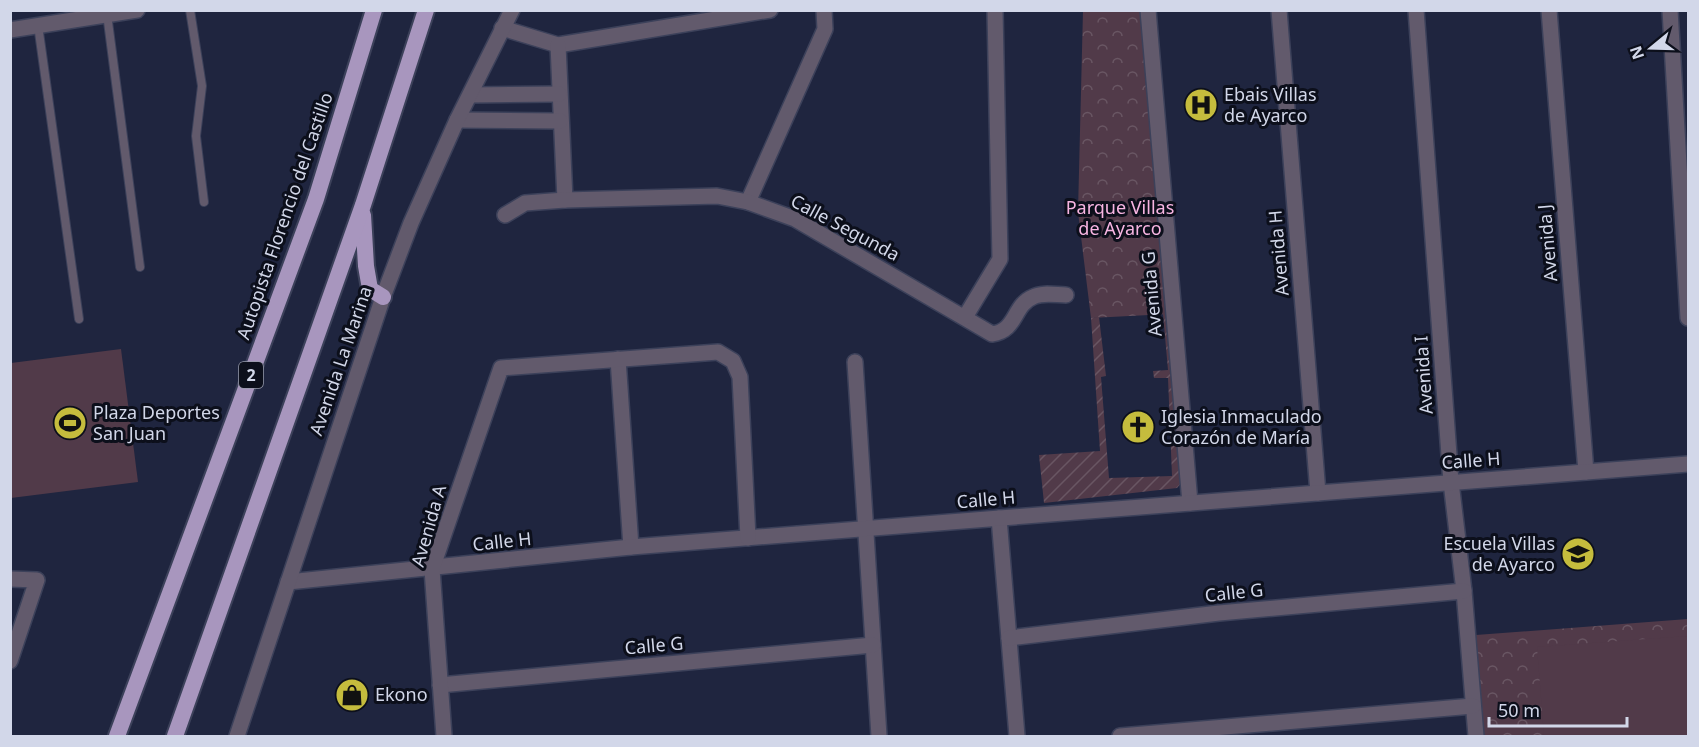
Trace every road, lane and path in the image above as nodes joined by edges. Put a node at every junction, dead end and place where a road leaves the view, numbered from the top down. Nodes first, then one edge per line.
1 (137, 10) edge
2 (190, 10) edge
3 (426, 10) edge
4 (512, 10) edge
5 (770, 10) edge
6 (824, 10) edge
7 (995, 10) edge
8 (1148, 10) edge
9 (1279, 10) edge
10 (1416, 10) edge
11 (1549, 10) edge
12 (1670, 10) edge
13 (370, 13) edge
14 (107, 14) junction
15 (47, 21) junction
16 (502, 28) junction
17 (10, 30) edge
18 (558, 45) junction
19 (559, 94) junction
20 (470, 95) junction
21 (457, 120) junction
22 (560, 121) junction
23 (565, 200) junction
24 (204, 202) dead end
25 (748, 202) junction
26 (363, 205) junction
27 (505, 215) dead end
28 (140, 267) dead end
29 (1066, 295) dead end
30 (383, 297) junction
31 (965, 317) junction
32 (1689, 318) edge
33 (79, 319) dead end
34 (618, 359) junction
35 (855, 362) dead end
36 (1689, 464) edge
37 (1586, 472) junction
38 (1451, 482) junction
39 (1318, 493) junction
40 (1190, 503) junction
41 (999, 518) junction
42 (865, 529) junction
43 (748, 538) junction
44 (631, 547) junction
45 (432, 568) junction
46 (10, 579) edge
47 (288, 582) junction
48 (1464, 591) junction
49 (1009, 638) junction
50 (873, 645) junction
51 (10, 661) edge
52 (440, 686) junction
53 (1473, 706) junction
54 (117, 736) edge
55 (174, 736) edge
56 (237, 736) edge
57 (444, 736) edge
58 (879, 736) edge
59 (1017, 736) edge
60 (1120, 736) edge
61 (1476, 736) edge

1 - 14 street
2 - 24 lane
3 - 26 highway
4 - 16 street, Avenida La Marina
5 - 18 street
6 - 25 street
7 - 31 street
8 - 40 street, Avenida G
9 - 39 street, Avenida H
10 - 38 street, Avenida I
11 - 37 street, Avenida J
12 - 32 street
13 - 54 highway, Autopista Florencio del Castillo / 2
14 - 15 street
14 - 28 lane
15 - 17 street
15 - 33 lane
16 - 18 street
16 - 20 street, Avenida La Marina
18 - 19 street
19 - 20 street
19 - 22 street
20 - 21 street, Avenida La Marina
21 - 22 street
21 - 30 street, Avenida La Marina
22 - 23 street
23 - 25 street, Calle Segunda
23 - 27 street, Calle Segunda
25 - 31 street, Calle Segunda
26 - 30 highway
26 - 55 highway
29 - 31 street, Calle Segunda
30 - 47 street, Avenida La Marina
34 - 43 street
34 - 44 street
34 - 45 street, Avenida A
35 - 42 street
36 - 37 street, Calle H
37 - 38 street, Calle H
38 - 39 street, Calle H
38 - 48 street, Avenida I
39 - 40 street, Calle H
40 - 41 street, Calle H
41 - 42 street, Calle H
41 - 49 street
42 - 43 street, Calle H
42 - 50 street
43 - 44 street, Calle H
44 - 45 street, Calle H
45 - 47 street, Calle H
45 - 52 street, Avenida A
46 - 51 street
47 - 56 street, Avenida La Marina
48 - 49 street, Calle G
48 - 53 street, Avenida I
49 - 59 street
50 - 52 street, Calle G
50 - 58 street
52 - 57 street, Avenida A
53 - 60 street
53 - 61 street, Avenida I

